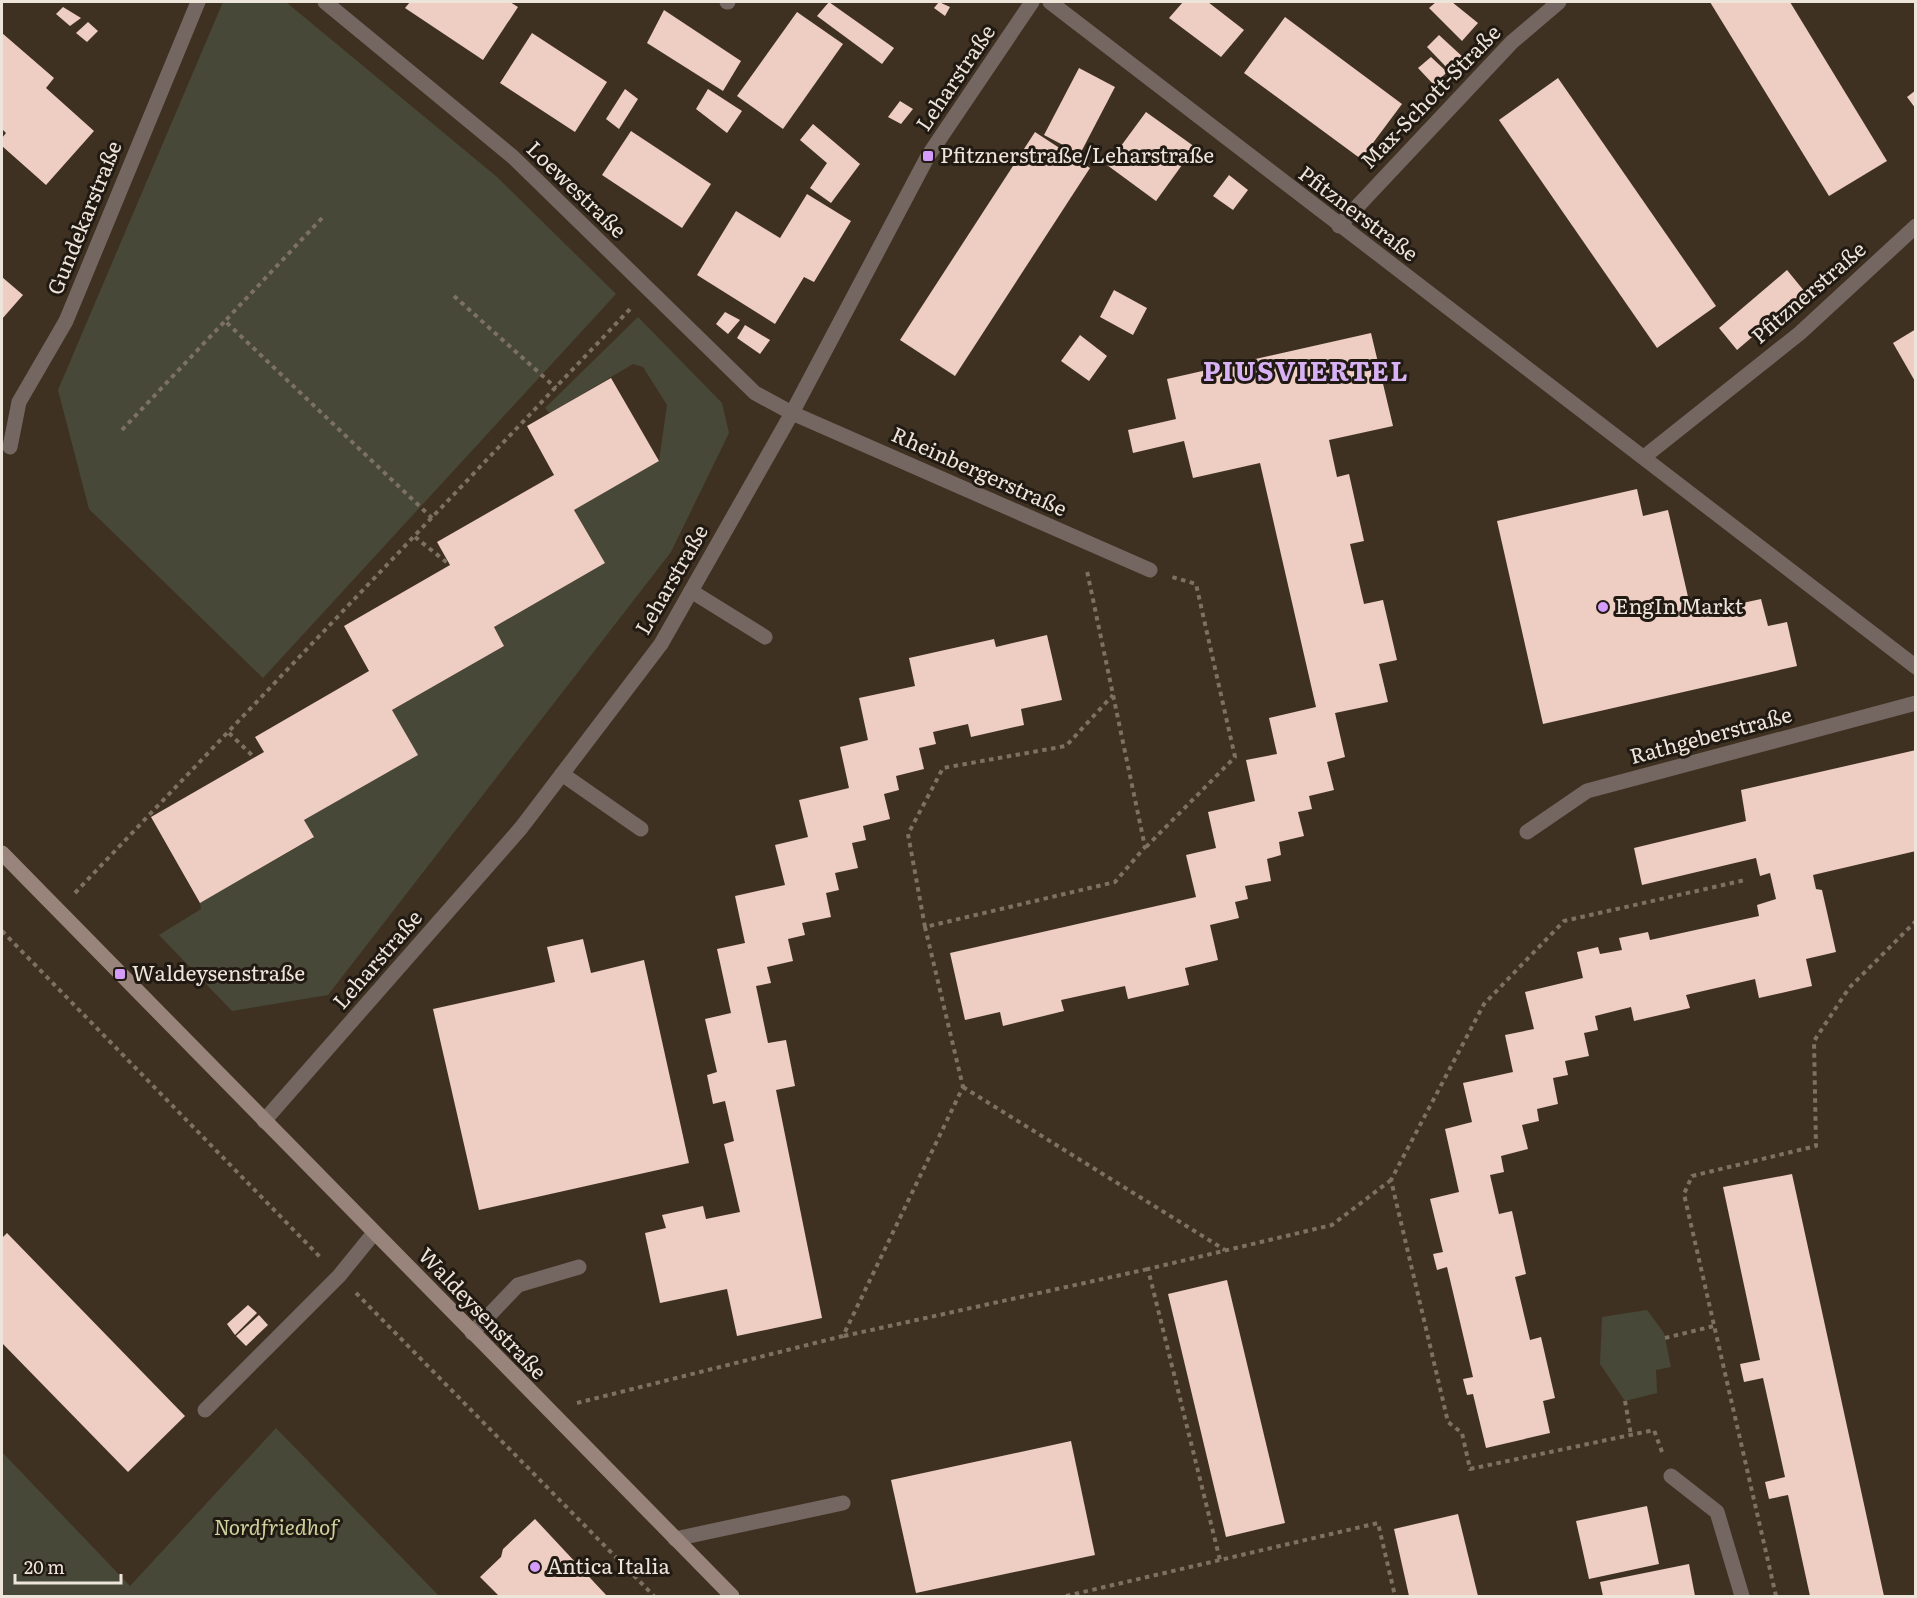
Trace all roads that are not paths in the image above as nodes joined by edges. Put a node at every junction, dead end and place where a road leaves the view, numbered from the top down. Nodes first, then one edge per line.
1 (198, 2) edge
2 (325, 2) edge
3 (1032, 2) edge
4 (1050, 2) edge
5 (1559, 2) edge
6 (1339, 226) junction
7 (1916, 226) edge
8 (792, 413) junction
9 (10, 447) dead end
10 (1644, 457) junction
11 (1150, 570) road end
12 (691, 591) junction
13 (765, 637) dead end
14 (1916, 667) edge
15 (1916, 703) edge
16 (562, 774) junction
17 (641, 829) dead end
18 (1527, 832) dead end
19 (2, 853) edge
20 (264, 1121) junction
21 (374, 1233) junction
22 (579, 1267) dead end
23 (472, 1333) junction
24 (205, 1410) dead end
25 (1671, 1476) road end
26 (843, 1503) dead end
27 (675, 1539) junction
28 (732, 1596) edge
29 (1742, 1596) edge

1 - 9 street, Gundekarstraße
2 - 8 street, Loewestraße
3 - 8 street, Leharstraße
4 - 6 street, Pfitznerstraße
5 - 6 street, Max-Schott-Straße
6 - 10 street, Pfitznerstraße
7 - 10 street, Pfitznerstraße
8 - 11 street, Rheinbergerstraße
8 - 12 street, Leharstraße
10 - 14 street, Pfitznerstraße
12 - 13 street
12 - 16 street, Leharstraße
15 - 18 street, Rathgeberstraße
16 - 17 street
16 - 20 street, Leharstraße
19 - 20 street, Waldeysenstraße
20 - 21 street, Waldeysenstraße
21 - 23 street, Waldeysenstraße
21 - 24 street
22 - 23 street
23 - 27 street, Waldeysenstraße
25 - 29 street
26 - 27 street
27 - 28 street, Waldeysenstraße

